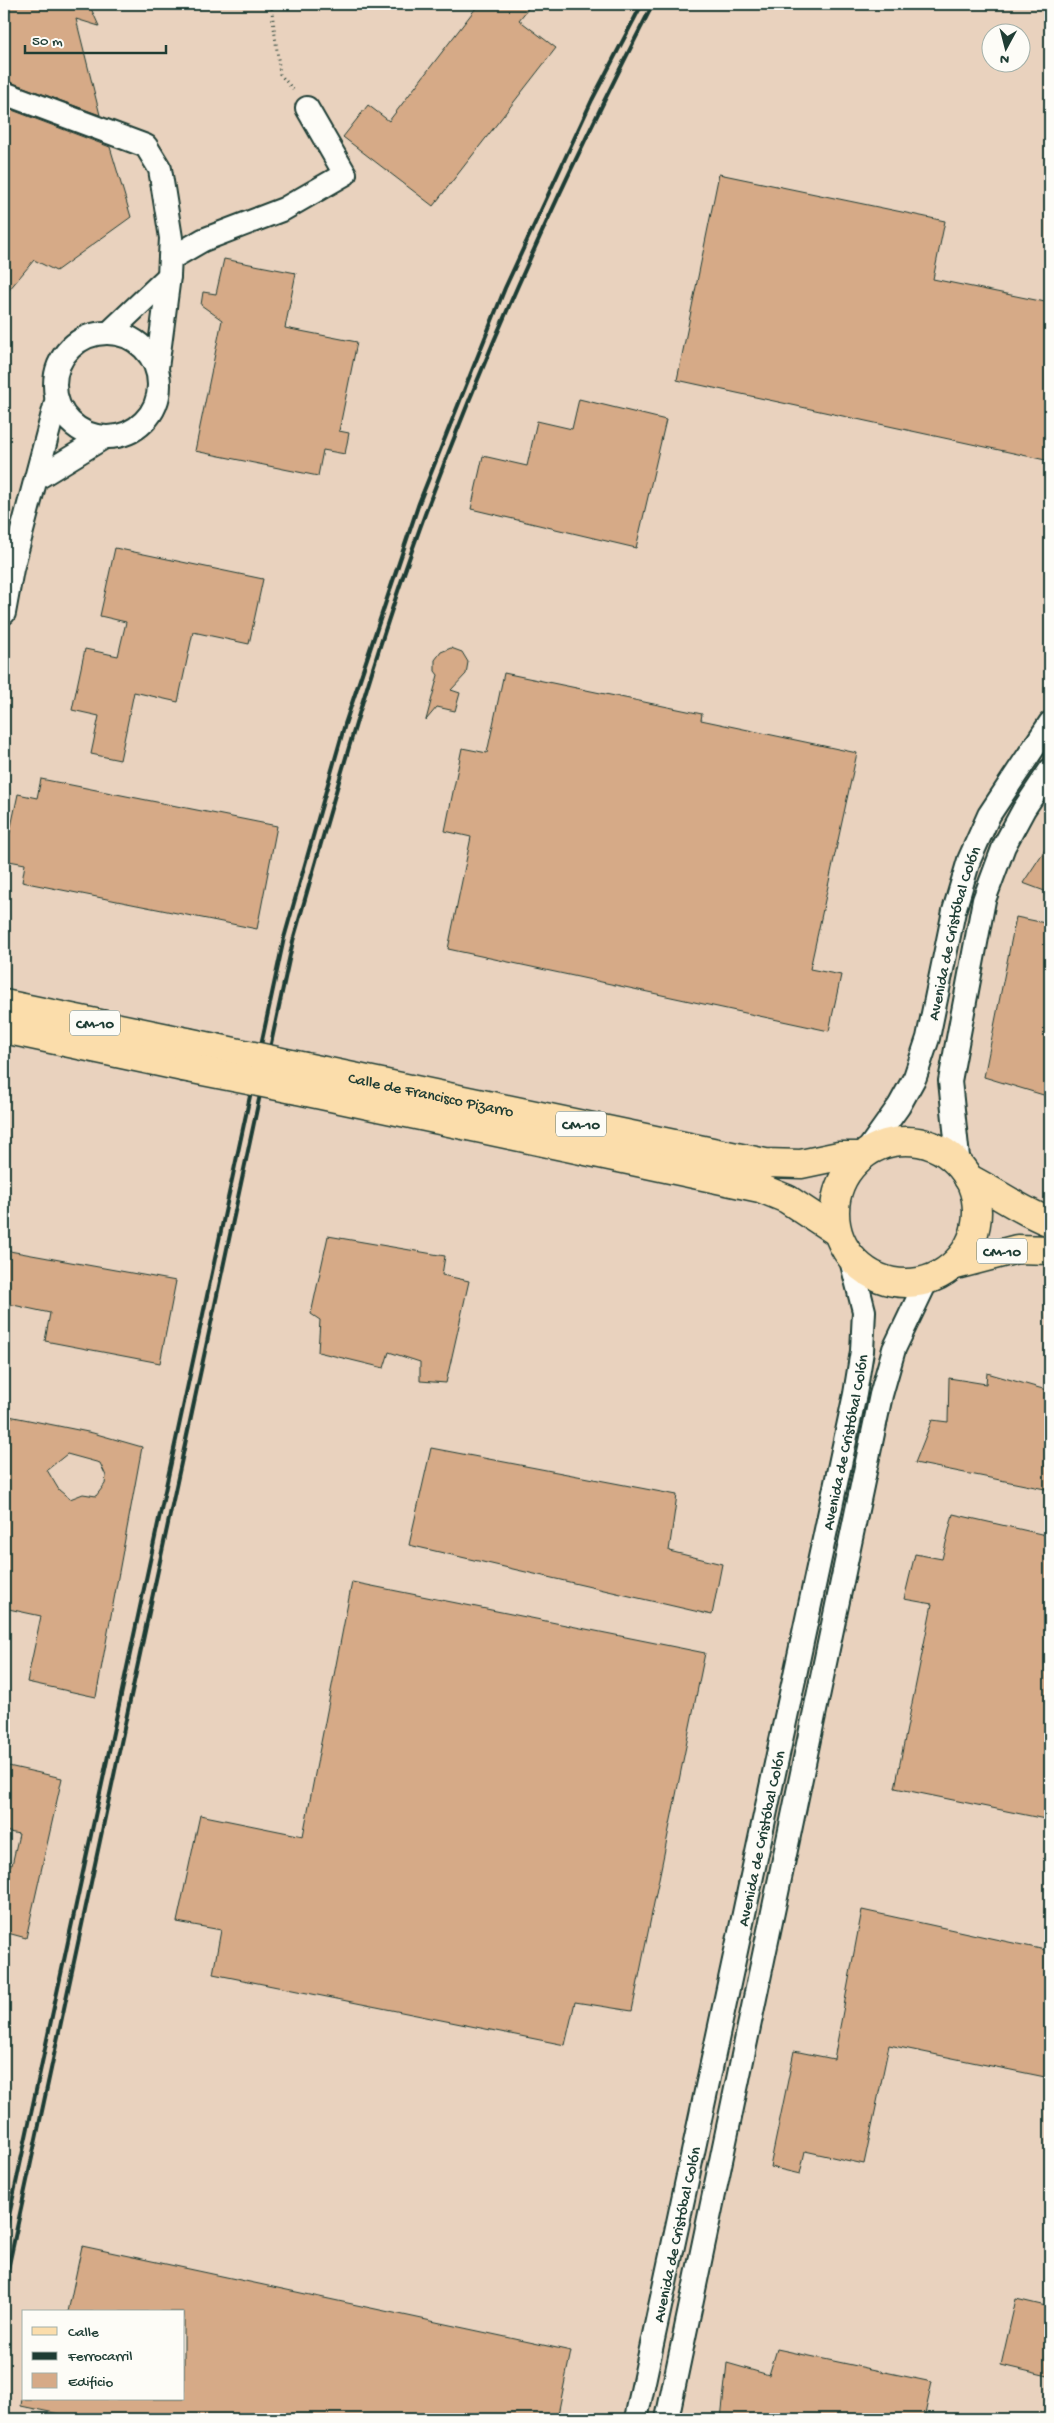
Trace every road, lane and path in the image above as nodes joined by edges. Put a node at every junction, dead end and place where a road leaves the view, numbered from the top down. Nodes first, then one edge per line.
1 (271, 4) edge
2 (4, 93) edge
3 (307, 108) joint
4 (169, 268) junction
5 (110, 332) junction
6 (157, 368) junction
7 (56, 402) junction
8 (103, 438) junction
9 (36, 479) junction
10 (4, 613) edge
11 (1050, 723) edge
12 (1050, 770) edge
13 (4, 1004) edge
14 (4, 1029) edge
15 (185, 1054) junction
16 (302, 1078) junction
17 (864, 1152) junction
18 (964, 1172) junction
19 (1050, 1222) edge
20 (837, 1232) junction
21 (1050, 1250) edge
22 (850, 1256) junction
23 (956, 1265) junction
24 (927, 1280) junction
25 (636, 2419) edge
26 (667, 2419) edge

1 - 3 path
2 - 4 street
3 - 4 street
4 - 5 street
4 - 6 street
5 - 6 street
5 - 7 street
6 - 8 street
7 - 8 street
7 - 9 street
8 - 9 street
9 - 10 street
11 - 17 street, Avenida de Cristóbal Colón
12 - 18 street, Avenida de Cristóbal Colón
13 - 15 main road, Calle de Francisco Pizarro / CM-10
14 - 15 main road, Calle de Francisco Pizarro / CM-10
15 - 16 main road, Calle de Francisco Pizarro / CM-10, bridge
16 - 17 main road, Calle de Francisco Pizarro / CM-10
16 - 20 main road, Calle de Francisco Pizarro / CM-10
17 - 18 main road, CM-10
17 - 20 main road, CM-10
18 - 19 main road, CM-10
18 - 23 main road, CM-10
20 - 22 main road, CM-10
21 - 23 main road, CM-10
22 - 24 main road, CM-10
22 - 25 street, Avenida de Cristóbal Colón
23 - 24 main road, CM-10
24 - 26 street, Avenida de Cristóbal Colón

